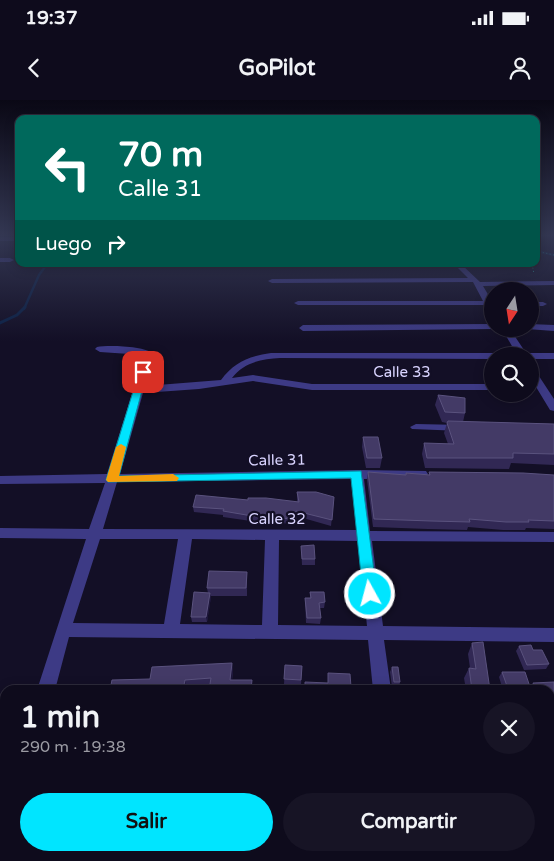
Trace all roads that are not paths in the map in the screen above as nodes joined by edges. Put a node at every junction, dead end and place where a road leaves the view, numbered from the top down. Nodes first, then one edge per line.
1 (464, 271) edge
2 (272, 281) dead end
3 (476, 282) junction
4 (554, 283) edge
5 (484, 294) edge
6 (298, 303) dead end
7 (484, 304) edge
8 (539, 304) edge
9 (544, 304) dead end
10 (484, 327) edge
11 (539, 327) edge
12 (303, 328) dead end
13 (554, 328) edge
14 (100, 349) dead end
15 (484, 356) edge
16 (539, 356) edge
17 (554, 356) edge
18 (225, 381) junction
19 (484, 387) edge
20 (539, 387) edge
21 (554, 388) edge
22 (137, 390) junction
23 (539, 390) edge
24 (554, 408) edge
25 (416, 427) dead end
26 (475, 428) edge
27 (357, 474) junction
28 (436, 474) edge
29 (0, 480) edge
30 (112, 480) junction
31 (0, 533) edge
32 (94, 534) junction
33 (186, 534) junction
34 (272, 535) junction
35 (363, 536) junction
36 (554, 537) edge
37 (63, 630) junction
38 (171, 631) junction
39 (270, 632) junction
40 (375, 633) junction
41 (554, 635) edge
42 (47, 685) edge
43 (381, 685) edge

1 - 3 street
2 - 3 street
3 - 4 street
3 - 5 street
6 - 7 street
8 - 9 street
10 - 12 street
11 - 13 street
14 - 22 street
15 - 18 street
16 - 17 street
18 - 19 street, Calle 33
18 - 22 street, Calle 33
20 - 21 street
22 - 30 street
23 - 24 street
25 - 26 street
27 - 28 street, Calle 31
27 - 30 street, Calle 31
27 - 35 street
29 - 30 street, Calle 31
30 - 32 street
31 - 32 street, Calle 32
32 - 33 street, Calle 32
32 - 37 street
33 - 34 street, Calle 32
33 - 38 street
34 - 35 street, Calle 32
34 - 39 street
35 - 36 street, Calle 32
35 - 40 street
37 - 38 street
37 - 42 street
38 - 39 street
39 - 40 street
40 - 41 street
40 - 43 street

